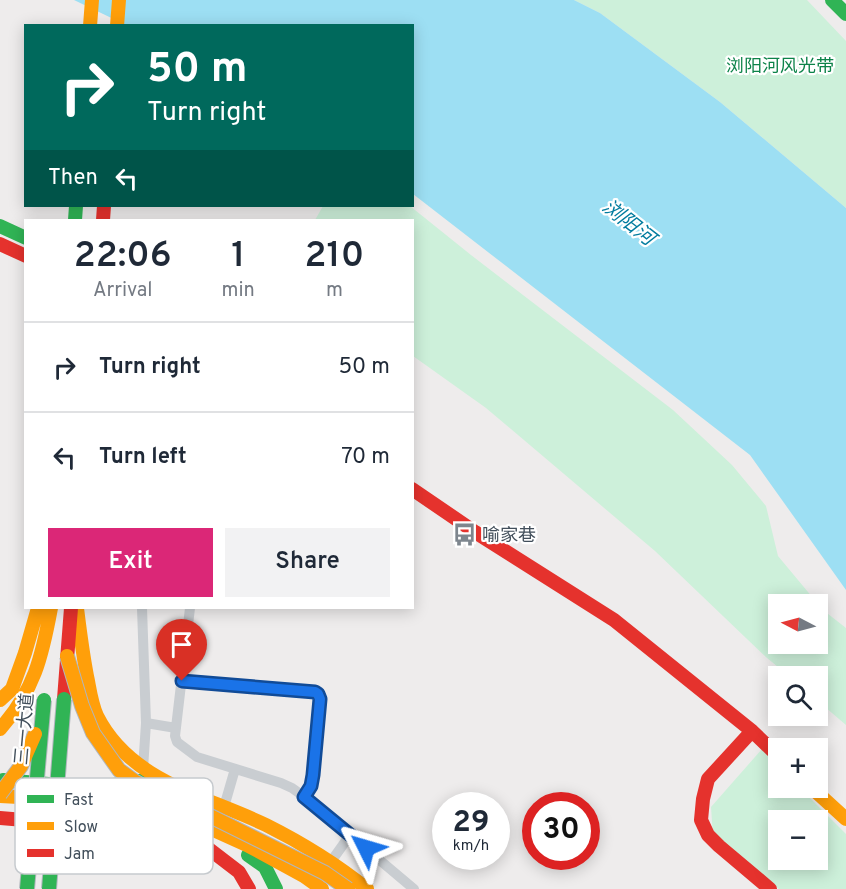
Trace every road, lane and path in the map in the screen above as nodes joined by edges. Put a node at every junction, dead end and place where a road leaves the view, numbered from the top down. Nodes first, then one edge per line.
1 (92, 0) edge
2 (119, 0) edge
3 (832, 0) edge
4 (846, 14) edge
5 (90, 24) edge
6 (117, 24) edge
7 (0, 226) edge
8 (24, 237) edge
9 (0, 243) edge
10 (24, 255) edge
11 (414, 490) edge
12 (38, 609) edge
13 (52, 609) edge
14 (52, 609) edge
15 (71, 609) edge
16 (77, 609) edge
17 (142, 609) edge
18 (190, 609) edge
19 (68, 656) junction
20 (182, 681) junction
21 (45, 688) junction
22 (0, 700) edge
23 (146, 723) junction
24 (176, 728) junction
25 (0, 729) edge
26 (752, 731) junction
27 (768, 746) edge
28 (143, 769) junction
29 (235, 769) junction
30 (37, 778) edge
31 (58, 778) edge
32 (130, 778) edge
33 (158, 778) edge
34 (0, 780) edge
35 (15, 781) edge
36 (0, 795) edge
37 (15, 796) edge
38 (304, 797) junction
39 (823, 798) edge
40 (213, 802) edge
41 (224, 807) junction
42 (213, 817) edge
43 (0, 818) edge
44 (15, 819) edge
45 (846, 819) edge
46 (213, 830) edge
47 (213, 831) edge
48 (350, 835) junction
49 (213, 852) edge
50 (330, 862) junction
51 (28, 874) edge
52 (50, 874) edge
53 (27, 889) edge
54 (49, 889) edge
55 (249, 889) edge
56 (276, 889) edge
57 (322, 889) edge
58 (348, 889) edge
59 (366, 889) edge
60 (414, 889) edge
61 (770, 889) edge

1 - 5 main road
2 - 6 main road
3 - 4 main road
7 - 8 main road
9 - 10 main road
11 - 26 main road
12 - 22 main road
13 - 21 main road, 三一大道
14 - 25 main road
15 - 19 main road, 三一大道
16 - 28 main road
17 - 23 street
18 - 20 street
19 - 31 main road, 三一大道, bridge
19 - 32 main road, bridge
20 - 24 street
20 - 38 street
21 - 30 main road, 三一大道, bridge
21 - 36 main road, bridge
23 - 24 street
23 - 28 street
24 - 29 street
26 - 27 main road
26 - 61 main road
28 - 33 main road
29 - 38 street
29 - 41 street
34 - 35 main road
36 - 37 main road
38 - 48 street
39 - 45 main road
40 - 41 main road
41 - 50 main road
42 - 58 main road, bridge
43 - 44 main road
46 - 57 main road
47 - 56 main road
48 - 50 street
48 - 60 street
49 - 55 main road
50 - 59 main road
51 - 53 main road, 三一大道, bridge
52 - 54 main road, 三一大道, bridge

